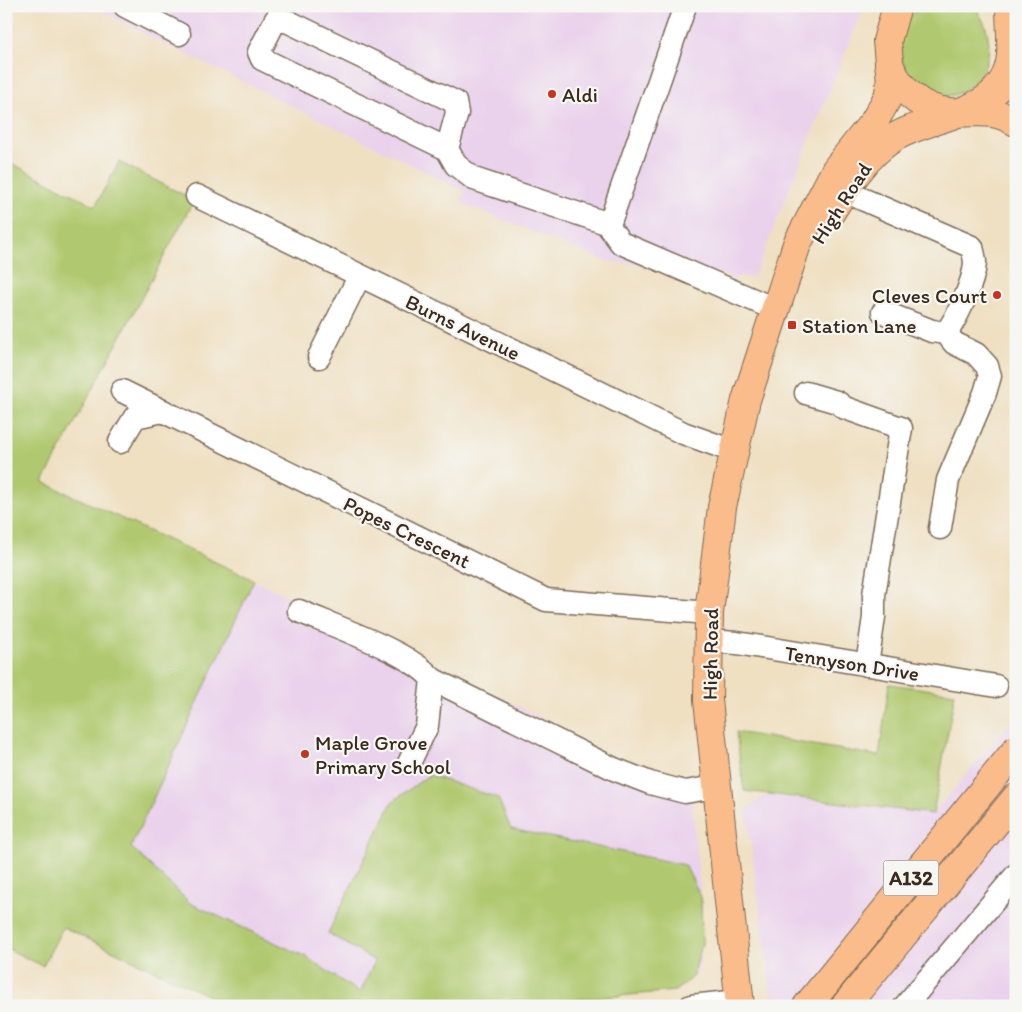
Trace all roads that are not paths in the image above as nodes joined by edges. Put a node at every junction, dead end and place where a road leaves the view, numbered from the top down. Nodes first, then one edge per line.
1 (125, 6) edge
2 (685, 6) edge
3 (994, 6) edge
4 (1010, 6) edge
5 (897, 8) edge
6 (179, 34) dead end
7 (1013, 50) edge
8 (889, 63) junction
9 (959, 113) junction
10 (1016, 122) edge
11 (447, 149) junction
12 (844, 191) junction
13 (197, 196) dead end
14 (610, 225) junction
15 (359, 277) junction
16 (777, 310) junction
17 (883, 312) dead end
18 (946, 333) junction
19 (319, 357) dead end
20 (122, 391) dead end
21 (806, 392) dead end
22 (163, 411) junction
23 (120, 442) dead end
24 (733, 451) junction
25 (940, 528) dead end
26 (299, 611) dead end
27 (709, 613) junction
28 (708, 641) junction
29 (867, 665) junction
30 (432, 679) junction
31 (996, 686) dead end
32 (1016, 750) edge
33 (409, 763) dead end
34 (715, 787) junction
35 (1016, 798) edge
36 (1016, 875) edge
37 (739, 1003) edge
38 (691, 1006) edge
39 (806, 1006) edge
40 (846, 1006) edge
41 (905, 1006) edge

1 - 6 street
2 - 14 street
3 - 7 main road, High Road
4 - 7 main road, High Road
5 - 8 main road, High Road
7 - 9 main road, High Road
8 - 9 main road, High Road
8 - 16 main road, High Road
9 - 10 main road
9 - 12 main road, High Road
11 - 11 street
11 - 14 street
12 - 16 main road, High Road
12 - 18 street
13 - 15 street, Burns Avenue
14 - 16 street
15 - 19 street
15 - 24 street, Burns Avenue
16 - 24 main road, High Road
17 - 18 street
18 - 25 street
20 - 22 street, Popes Crescent
21 - 29 street
22 - 23 street
22 - 27 street, Popes Crescent
24 - 27 main road, High Road
26 - 30 street
27 - 28 main road, High Road
28 - 29 street, Tennyson Drive
28 - 34 main road, High Road
29 - 31 street, Tennyson Drive
30 - 33 street
30 - 34 street
32 - 39 main road, A132
34 - 37 main road, High Road
35 - 40 main road, A132
36 - 41 street
37 - 38 street

